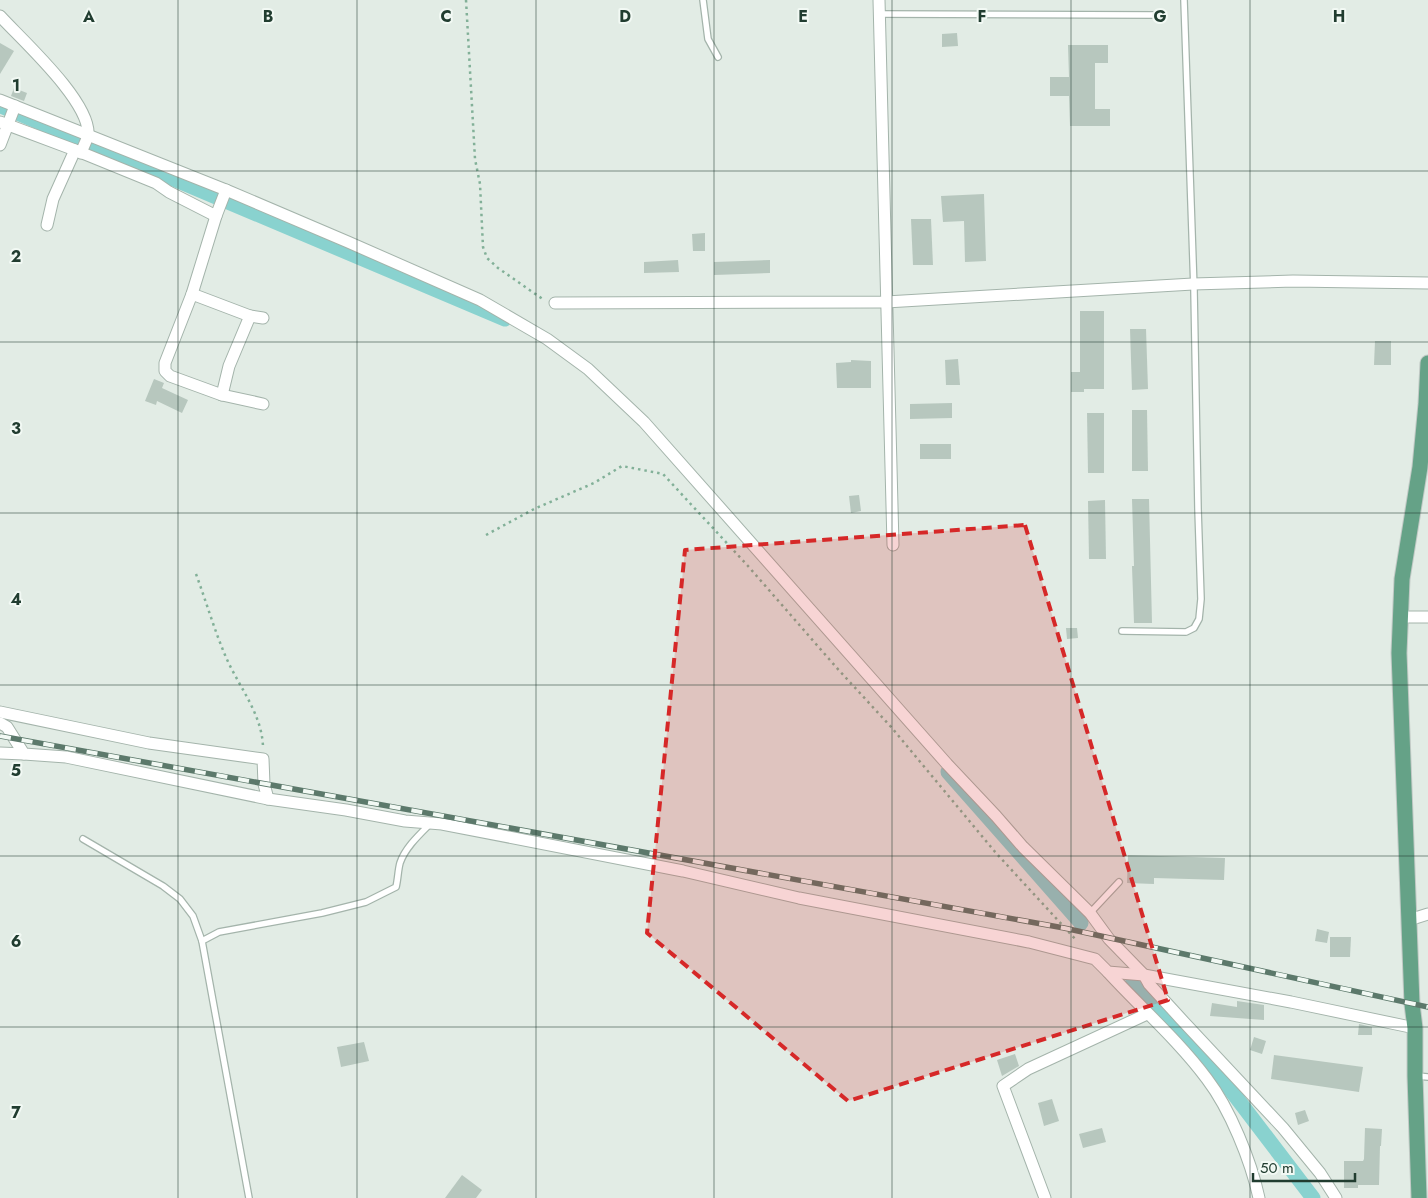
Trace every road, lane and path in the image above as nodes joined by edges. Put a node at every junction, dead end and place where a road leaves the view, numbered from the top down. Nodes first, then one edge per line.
1 (466, 0) edge
2 (703, 0) edge
3 (879, 0) edge
4 (1184, 0) edge
5 (879, 14) junction
6 (1155, 14) dead end
7 (0, 16) edge
8 (4, 29) edge
9 (718, 57) dead end
10 (0, 100) edge
11 (10, 116) edge
12 (87, 136) junction
13 (0, 145) edge
14 (79, 150) junction
15 (225, 191) junction
16 (218, 211) junction
17 (47, 225) dead end
18 (1428, 283) edge
19 (1193, 284) junction
20 (192, 294) junction
21 (886, 302) junction
22 (555, 303) joint
23 (250, 316) junction
24 (263, 318) dead end
25 (1428, 364) edge
26 (222, 395) junction
27 (263, 404) dead end
28 (1424, 467) edge
29 (486, 535) dead end
30 (893, 545) dead end
31 (196, 574) dead end
32 (1400, 617) junction
33 (1428, 617) edge
34 (1122, 631) dead end
35 (0, 714) edge
36 (3, 725) edge
37 (0, 753) edge
38 (24, 754) junction
39 (263, 759) junction
40 (268, 799) junction
41 (431, 823) junction
42 (83, 839) dead end
43 (1119, 882) dead end
44 (1090, 913) junction
45 (1428, 914) edge
46 (1409, 920) junction
47 (202, 941) junction
48 (1095, 959) junction
49 (1108, 972) junction
50 (1144, 975) junction
51 (1147, 1014) junction
52 (1415, 1028) junction
53 (1421, 1077) edge
54 (249, 1198) edge
55 (1045, 1198) edge
56 (1259, 1198) edge
57 (1336, 1198) edge
58 (1419, 1198) edge

1 - 22 path
2 - 9 lane
3 - 5 street
4 - 19 lane
5 - 6 lane
5 - 21 street
7 - 8 street
8 - 12 street
10 - 11 street
11 - 12 street
11 - 13 street
11 - 14 street
12 - 14 street
12 - 15 street
14 - 16 street
14 - 17 street
15 - 16 street
15 - 44 street
16 - 20 street
18 - 19 street
19 - 21 street
19 - 34 lane
20 - 23 street
20 - 26 street
21 - 22 street
21 - 30 street
23 - 24 street
23 - 26 street
25 - 28 main road
26 - 27 street
28 - 32 main road
29 - 48 path
31 - 39 path
32 - 33 street
32 - 46 main road
35 - 36 street
35 - 39 street
36 - 38 street
37 - 38 street
38 - 40 street
39 - 40 street
40 - 41 street
41 - 47 lane
41 - 48 street
42 - 47 lane
43 - 44 lane
44 - 50 street
45 - 46 street
46 - 52 main road
47 - 54 lane
48 - 49 street
49 - 50 street
49 - 51 street
50 - 52 street
50 - 57 street
51 - 55 street
51 - 56 street
52 - 53 main road
53 - 58 main road

